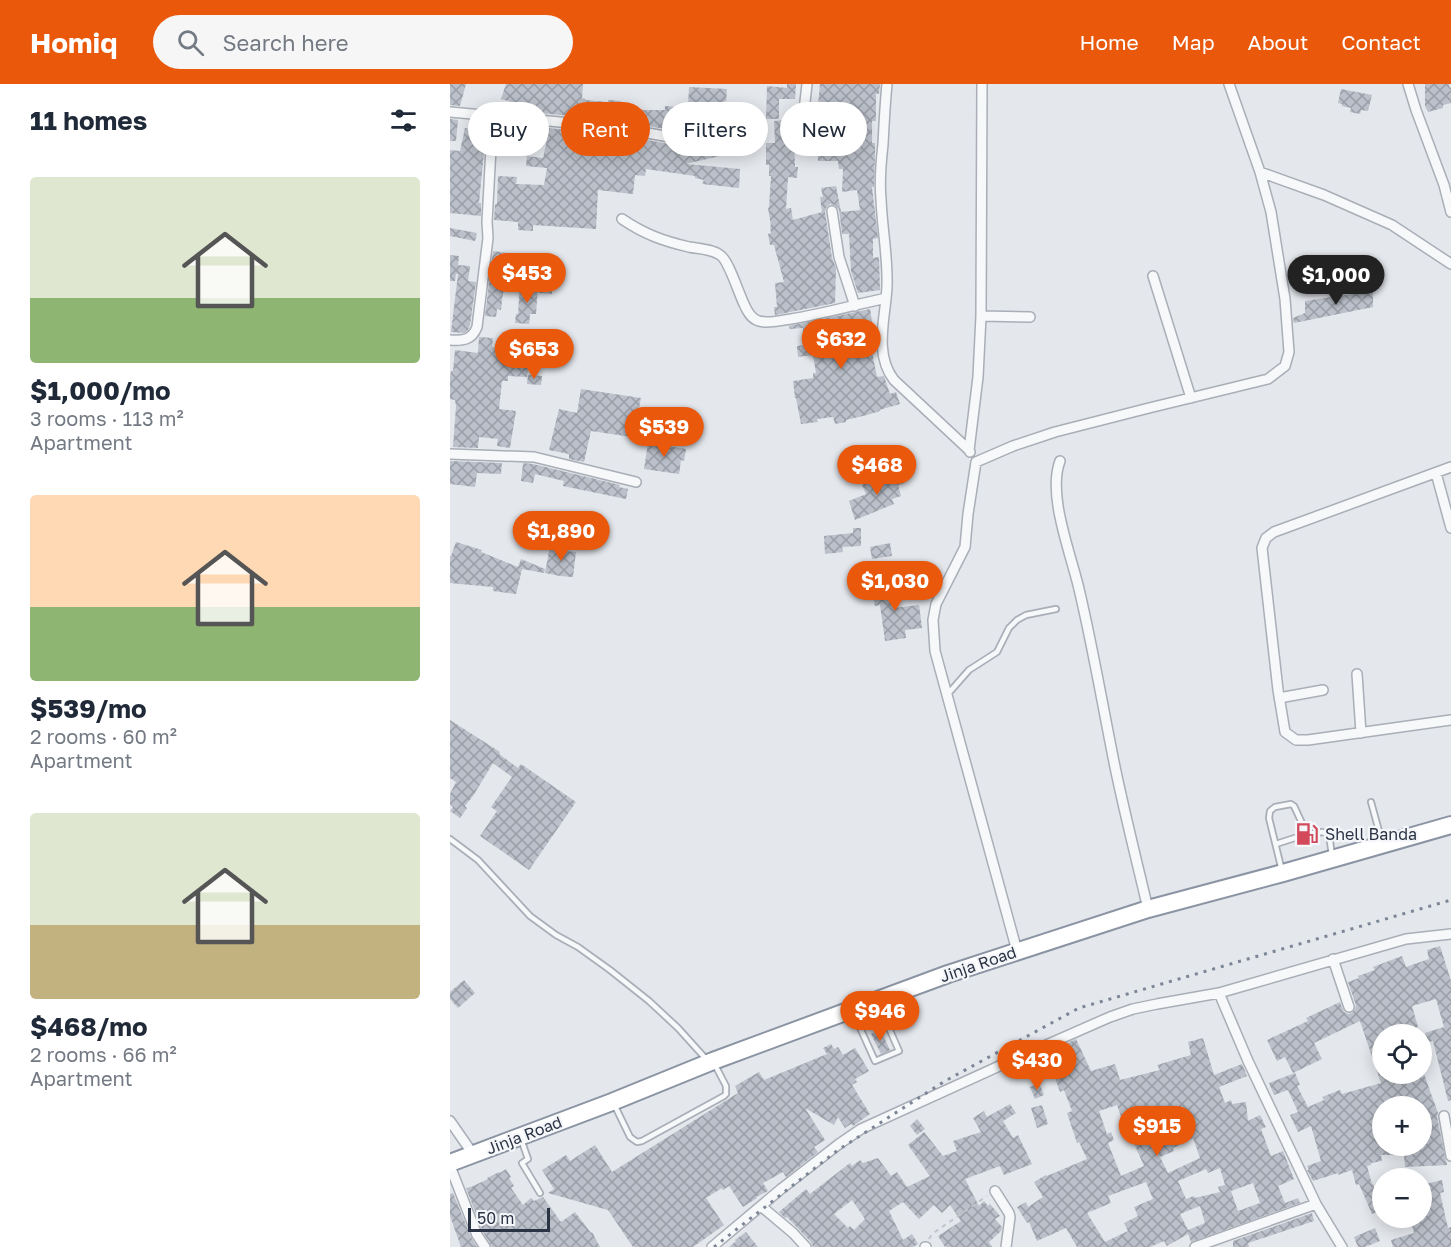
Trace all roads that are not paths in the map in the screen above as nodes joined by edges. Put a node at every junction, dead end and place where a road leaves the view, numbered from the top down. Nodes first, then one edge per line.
1 (807, 84) edge
2 (887, 84) edge
3 (982, 84) edge
4 (1229, 84) edge
5 (1408, 84) edge
6 (805, 102) edge
7 (450, 112) edge
8 (468, 113) edge
9 (549, 121) edge
10 (662, 135) edge
11 (491, 156) edge
12 (1260, 172) junction
13 (832, 211) dead end
14 (1451, 212) edge
15 (622, 219) dead end
16 (1451, 264) edge
17 (1154, 276) dead end
18 (886, 298) junction
19 (855, 306) junction
20 (981, 316) junction
21 (1030, 317) dead end
22 (450, 340) edge
23 (1191, 398) junction
24 (969, 450) junction
25 (450, 454) edge
26 (1060, 461) dead end
27 (976, 462) junction
28 (1451, 467) edge
29 (1436, 473) junction
30 (636, 482) dead end
31 (1451, 528) edge
32 (1056, 609) dead end
33 (1357, 674) dead end
34 (1323, 690) dead end
35 (946, 695) junction
36 (1279, 698) junction
37 (1451, 720) edge
38 (1361, 733) junction
39 (1371, 802) dead end
40 (1451, 825) edge
41 (1306, 834) junction
42 (450, 839) edge
43 (1276, 844) junction
44 (1383, 845) junction
45 (1333, 859) junction
46 (1283, 873) junction
47 (1148, 909) junction
48 (1451, 934) edge
49 (1017, 951) junction
50 (1333, 959) junction
51 (1219, 993) junction
52 (877, 1000) junction
53 (1349, 1007) dead end
54 (852, 1009) junction
55 (711, 1062) junction
56 (612, 1102) junction
57 (1444, 1116) dead end
58 (450, 1121) edge
59 (520, 1137) junction
60 (473, 1154) junction
61 (1451, 1156) edge
62 (450, 1165) edge
63 (994, 1191) road end
64 (540, 1194) dead end
65 (1316, 1204) junction
66 (761, 1206) junction
67 (484, 1247) edge
68 (712, 1247) edge
69 (806, 1247) edge
70 (1006, 1247) edge
71 (1195, 1247) edge
72 (1342, 1247) edge

1 - 6 street
2 - 18 street
3 - 20 street
4 - 12 street
5 - 14 street
7 - 8 street
9 - 10 street
11 - 22 street
12 - 16 street
12 - 23 street
13 - 19 street
15 - 19 street
17 - 23 street
18 - 19 street
18 - 24 street
20 - 21 street
20 - 24 street
23 - 27 street
24 - 27 street
25 - 30 street
26 - 47 street
27 - 35 street
28 - 29 street
29 - 31 street
29 - 36 street
32 - 35 lane
33 - 38 street
34 - 36 street
35 - 49 street
36 - 38 street
37 - 38 street
39 - 44 lane
40 - 44 highway, Jinja Road
41 - 43 lane
41 - 43 lane
41 - 45 lane
42 - 55 lane
43 - 46 lane
44 - 45 highway, Jinja Road
45 - 46 highway, Jinja Road
46 - 47 highway, Jinja Road
47 - 49 highway, Jinja Road
48 - 50 street
49 - 52 highway, Jinja Road
50 - 51 street
50 - 53 street
51 - 65 street
51 - 66 street
52 - 54 highway, Jinja Road
52 - 54 lane
54 - 55 highway, Jinja Road
55 - 56 highway, Jinja Road
55 - 56 lane
56 - 59 highway, Jinja Road
57 - 61 street
58 - 60 street
59 - 60 highway, Jinja Road
59 - 64 lane
60 - 62 highway, Jinja Road
62 - 67 street
63 - 70 street
65 - 71 street
65 - 72 street
66 - 68 street
66 - 69 street

